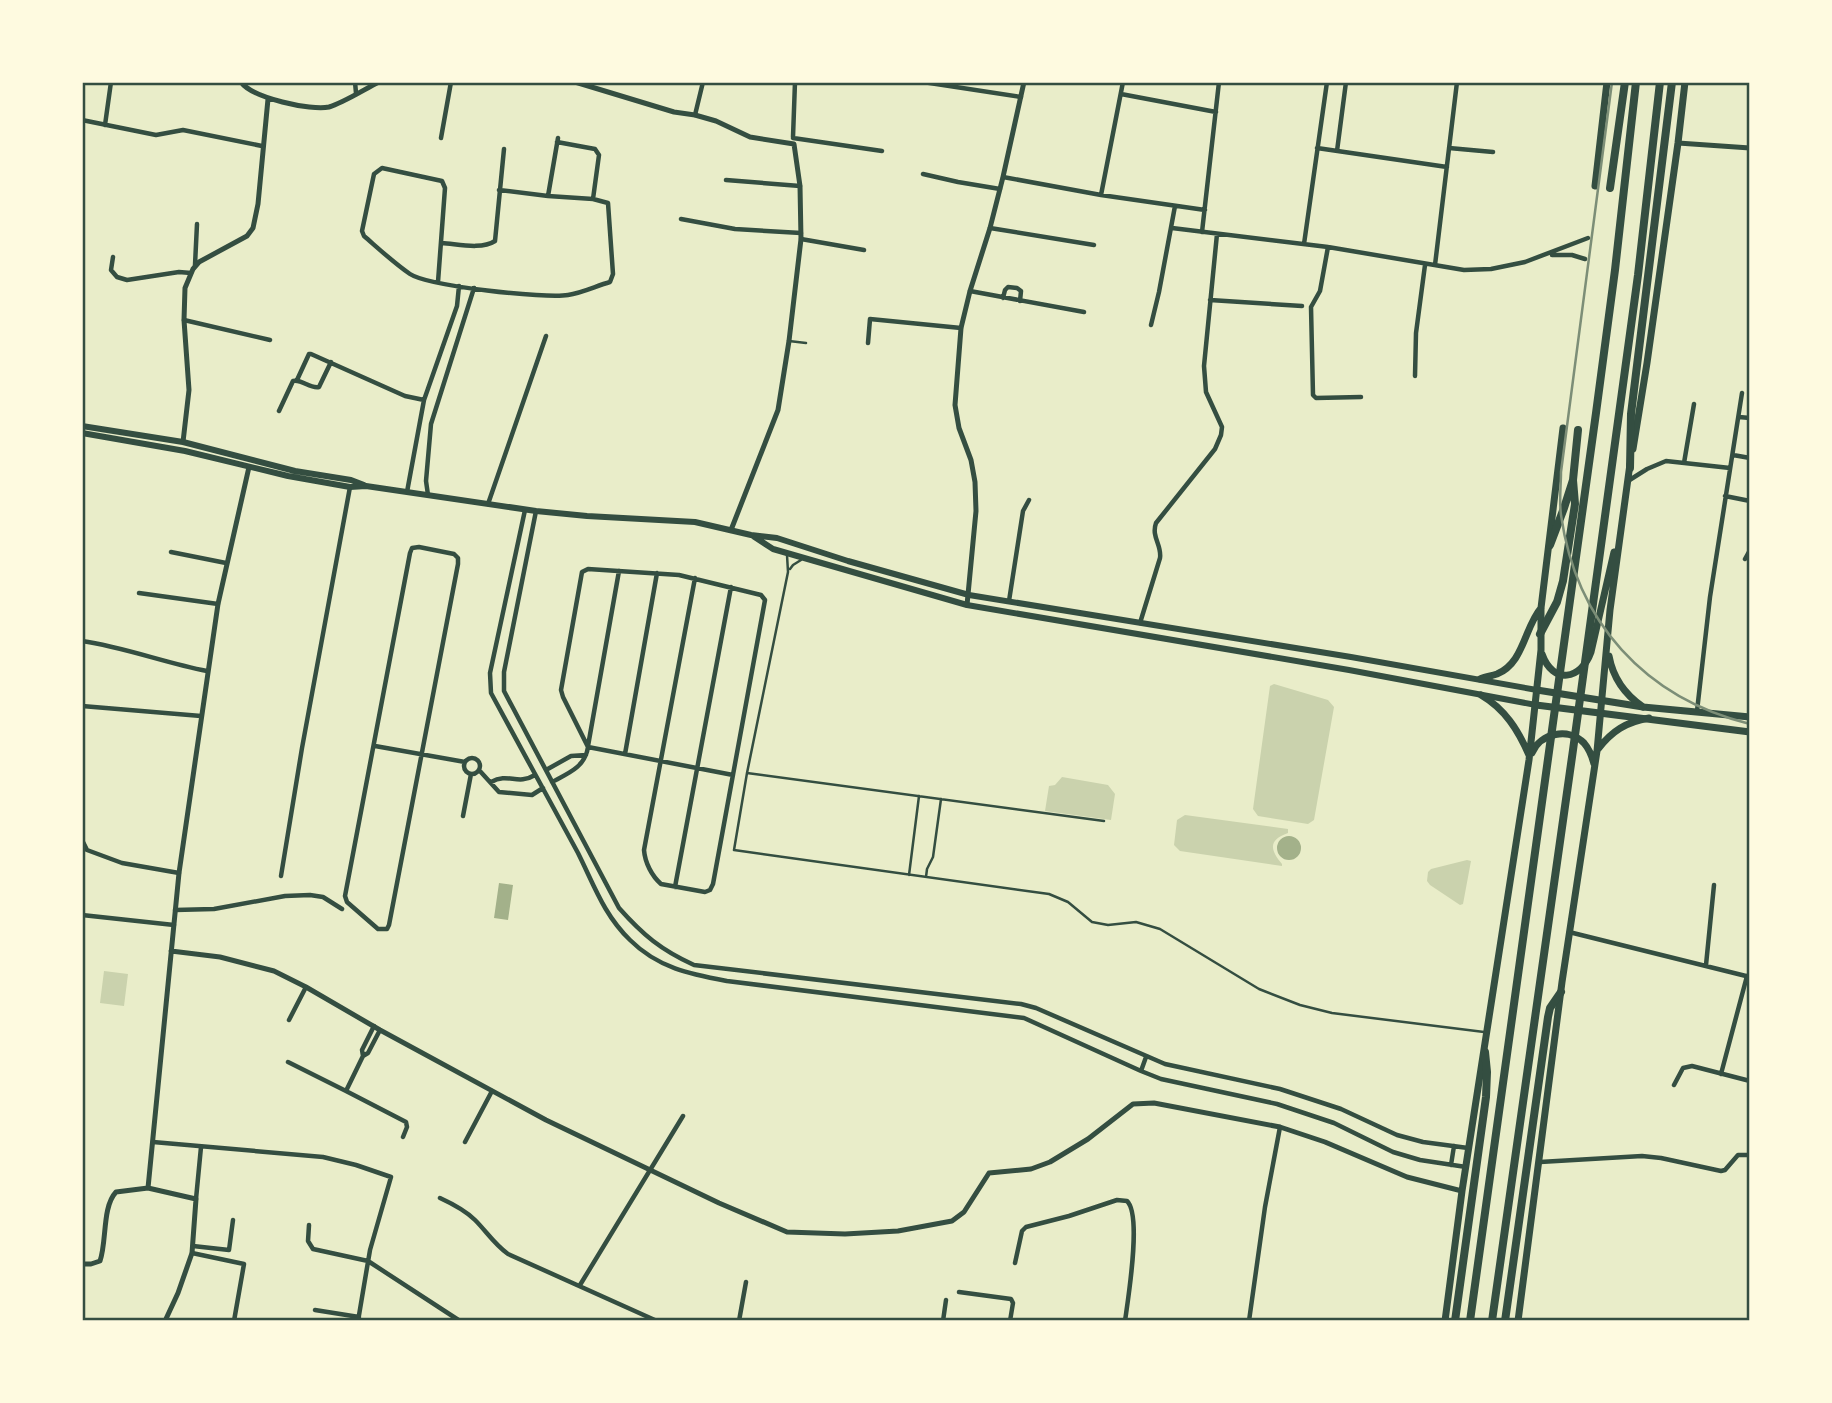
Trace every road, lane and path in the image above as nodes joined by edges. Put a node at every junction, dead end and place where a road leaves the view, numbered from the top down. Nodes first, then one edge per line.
1 (111, 82) edge
2 (241, 82) edge
3 (355, 82) edge
4 (379, 82) edge
5 (451, 82) edge
6 (576, 82) edge
7 (703, 82) edge
8 (795, 82) edge
9 (923, 82) edge
10 (1024, 82) edge
11 (1123, 82) edge
12 (1219, 82) edge
13 (1327, 82) edge
14 (1346, 82) edge
15 (1457, 82) edge
16 (1607, 82) edge
17 (1625, 82) edge
18 (1636, 82) edge
19 (1660, 82) edge
20 (1672, 82) edge
21 (1685, 82) edge
22 (356, 93) junction
23 (1120, 94) junction
24 (1021, 97) junction
25 (268, 99) junction
26 (1216, 112) junction
27 (695, 115) junction
28 (82, 120) edge
29 (105, 125) junction
30 (441, 138) dead end
31 (793, 141) junction
32 (1678, 143) junction
33 (262, 146) junction
34 (1317, 148) junction
35 (1449, 148) junction
36 (1750, 148) edge
37 (504, 149) dead end
38 (882, 151) dead end
39 (1337, 151) junction
40 (1493, 152) dead end
41 (1447, 167) junction
42 (923, 174) dead end
43 (1003, 177) junction
44 (726, 180) dead end
45 (800, 186) junction
46 (1595, 186) dead end
47 (1611, 188) dead end
48 (1000, 189) junction
49 (499, 190) junction
50 (1101, 195) junction
51 (548, 196) junction
52 (593, 199) junction
53 (1175, 206) junction
54 (1205, 210) junction
55 (681, 219) dead end
56 (197, 224) dead end
57 (990, 228) junction
58 (1172, 228) junction
59 (1202, 232) junction
60 (1217, 234) junction
61 (801, 236) junction
62 (1588, 238) dead end
63 (442, 243) junction
64 (1304, 244) junction
65 (1094, 245) dead end
66 (1328, 247) junction
67 (864, 250) dead end
68 (1548, 255) junction
69 (113, 257) dead end
70 (1585, 259) dead end
71 (1425, 265) junction
72 (1435, 265) junction
73 (195, 266) junction
74 (191, 273) junction
75 (438, 282) junction
76 (459, 286) junction
77 (474, 288) junction
78 (970, 291) junction
79 (1003, 298) junction
80 (1210, 300) junction
81 (1020, 301) junction
82 (457, 306) junction
83 (1301, 306) dead end
84 (467, 308) junction
85 (1084, 312) dead end
86 (184, 320) junction
87 (1151, 325) dead end
88 (961, 328) junction
89 (547, 337) dead end
90 (270, 340) dead end
91 (789, 341) junction
92 (806, 343) dead end
93 (868, 343) dead end
94 (331, 362) junction
95 (1415, 376) dead end
96 (297, 380) junction
97 (1742, 393) dead end
98 (1360, 397) dead end
99 (424, 400) junction
100 (1693, 404) dead end
101 (279, 411) dead end
102 (1739, 417) junction
103 (1750, 418) edge
104 (82, 426) edge
105 (1563, 428) dead end
106 (1579, 430) dead end
107 (82, 433) edge
108 (184, 442) junction
109 (1733, 455) junction
110 (1750, 458) edge
111 (1684, 463) junction
112 (248, 467) junction
113 (1630, 468) junction
114 (1730, 468) junction
115 (1573, 480) junction
116 (1628, 481) junction
117 (351, 484) junction
118 (407, 492) junction
119 (428, 495) junction
120 (1725, 496) junction
121 (1029, 500) dead end
122 (1625, 501) junction
123 (1750, 501) edge
124 (488, 505) junction
125 (525, 510) junction
126 (536, 512) junction
127 (731, 530) junction
128 (751, 535) junction
129 (1550, 545) junction
130 (1750, 550) edge
131 (171, 552) dead end
132 (786, 552) junction
133 (819, 552) junction
134 (832, 556) junction
135 (805, 558) junction
136 (1745, 559) dead end
137 (816, 562) junction
138 (226, 563) junction
139 (829, 566) junction
140 (619, 571) junction
141 (788, 572) junction
142 (657, 573) junction
143 (695, 579) junction
144 (731, 587) junction
145 (139, 593) dead end
146 (969, 595) junction
147 (1009, 602) junction
148 (218, 604) junction
149 (967, 605) junction
150 (1541, 608) junction
151 (1140, 623) junction
152 (1541, 634) junction
153 (82, 641) edge
154 (1252, 641) junction
155 (1608, 641) junction
156 (1541, 650) junction
157 (1251, 654) junction
158 (207, 671) junction
159 (1480, 678) junction
160 (1538, 690) junction
161 (1481, 695) junction
162 (1601, 701) junction
163 (1536, 705) junction
164 (82, 706) edge
165 (1643, 707) junction
166 (1600, 712) junction
167 (1697, 713) junction
168 (201, 716) junction
169 (1750, 717) edge
170 (1649, 718) junction
171 (1750, 732) edge
172 (375, 746) junction
173 (588, 747) junction
174 (1597, 751) junction
175 (587, 754) junction
176 (625, 754) junction
177 (422, 755) junction
178 (1529, 758) junction
179 (661, 761) junction
180 (465, 762) junction
181 (1594, 766) junction
182 (697, 768) junction
183 (479, 770) junction
184 (546, 770) junction
185 (747, 773) junction
186 (471, 774) junction
187 (535, 775) junction
188 (733, 775) junction
189 (491, 782) junction
190 (552, 782) junction
191 (542, 788) junction
192 (919, 796) junction
193 (941, 799) junction
194 (463, 816) dead end
195 (1104, 821) dead end
196 (82, 840) edge
197 (179, 873) junction
198 (909, 875) junction
199 (281, 876) dead end
200 (926, 877) junction
201 (1714, 885) dead end
202 (675, 887) junction
203 (175, 909) junction
204 (342, 909) dead end
205 (82, 915) edge
206 (174, 925) junction
207 (1569, 932) junction
208 (171, 951) junction
209 (1706, 965) junction
210 (728, 969) junction
211 (1748, 977) edge
212 (727, 981) junction
213 (306, 987) junction
214 (1561, 992) junction
215 (289, 1020) dead end
216 (377, 1028) junction
217 (1487, 1033) junction
218 (1485, 1052) junction
219 (1146, 1057) junction
220 (288, 1062) dead end
221 (1141, 1071) junction
222 (1721, 1074) junction
223 (1750, 1081) edge
224 (1674, 1085) dead end
225 (346, 1091) junction
226 (492, 1091) junction
227 (683, 1116) dead end
228 (1280, 1127) junction
229 (403, 1137) dead end
230 (153, 1142) junction
231 (465, 1142) dead end
232 (1454, 1146) junction
233 (201, 1147) junction
234 (1469, 1148) junction
235 (1750, 1155) edge
236 (1540, 1162) junction
237 (1451, 1165) junction
238 (1466, 1167) junction
239 (651, 1169) junction
240 (148, 1188) junction
241 (1462, 1191) junction
242 (440, 1198) dead end
243 (196, 1199) junction
244 (233, 1220) dead end
245 (309, 1226) dead end
246 (193, 1246) junction
247 (192, 1253) junction
248 (368, 1261) junction
249 (1015, 1263) dead end
250 (82, 1264) edge
251 (746, 1282) dead end
252 (580, 1285) junction
253 (959, 1292) dead end
254 (946, 1300) dead end
255 (315, 1310) dead end
256 (359, 1319) edge
257 (165, 1321) edge
258 (234, 1321) edge
259 (460, 1321) edge
260 (657, 1321) edge
261 (739, 1321) edge
262 (943, 1321) edge
263 (1010, 1321) edge
264 (1125, 1321) edge
265 (1249, 1321) edge
266 (1446, 1321) edge
267 (1455, 1321) edge
268 (1470, 1321) edge
269 (1492, 1321) edge
270 (1505, 1321) edge
271 (1518, 1321) edge

1 - 29 street
2 - 25 street
3 - 22 street
4 - 22 street
5 - 30 street
6 - 27 street
7 - 27 street
8 - 31 street
9 - 24 street
10 - 24 street
11 - 23 street
12 - 26 street
13 - 34 street
14 - 39 street
15 - 35 street
16 - 46 main road
17 - 47 highway
18 - 268 highway
19 - 269 highway
20 - 113 highway
21 - 32 main road
22 - 25 street
23 - 26 street
23 - 50 street
24 - 43 street
25 - 33 street
26 - 54 street
27 - 31 street
28 - 29 street
29 - 33 street
31 - 38 street
31 - 45 street
32 - 36 street
32 - 113 main road
33 - 73 street
34 - 39 street
34 - 64 street
35 - 40 street
35 - 41 street
37 - 49 street
39 - 41 street
41 - 72 street
42 - 48 street
43 - 48 street
43 - 50 street
44 - 45 street
45 - 61 street
48 - 57 street
49 - 51 street
49 - 63 street
50 - 53 street
51 - 52 street
51 - 52 street
52 - 77 street
53 - 54 street
53 - 58 street
54 - 59 street
55 - 61 street
56 - 73 street
57 - 65 street
57 - 78 street
58 - 59 street
58 - 87 street
59 - 60 street
60 - 64 street
60 - 80 street
61 - 67 street
61 - 91 street
62 - 68 street
63 - 75 street
63 - 75 street
64 - 66 street
66 - 71 street
66 - 98 street
68 - 70 street
68 - 72 street
69 - 74 street
71 - 72 street
71 - 95 street
73 - 74 street
74 - 86 street
75 - 76 street
76 - 77 street
76 - 82 street
77 - 84 street
78 - 79 street
78 - 88 street
79 - 81 street
79 - 81 street
80 - 83 street
80 - 151 street
81 - 85 street
82 - 84 street
82 - 99 street
84 - 119 street
86 - 90 street
86 - 108 street
88 - 93 street
88 - 146 street
89 - 124 street
91 - 92 lane
91 - 127 street
94 - 96 street
94 - 96 street
94 - 99 street
96 - 101 street
97 - 102 street
99 - 118 street
100 - 111 street
102 - 103 street
102 - 109 street
104 - 108 main road
105 - 129 main road
106 - 115 highway
107 - 112 main road
108 - 117 main road
109 - 110 street
109 - 114 street
111 - 114 street
111 - 116 street
112 - 117 main road
112 - 138 street
113 - 116 main road
114 - 120 street
115 - 129 highway
115 - 152 highway
116 - 122 main road
117 - 118 main road
117 - 199 street
118 - 119 main road
119 - 124 main road
120 - 123 street
120 - 167 street
121 - 147 street
122 - 155 main road
122 - 156 main road
124 - 125 main road
125 - 126 main road
125 - 187 street
126 - 127 main road
126 - 184 street
127 - 128 main road
128 - 132 main road
128 - 133 main road
129 - 150 main road
130 - 136 street
131 - 138 street
132 - 135 main road
132 - 141 lane
133 - 134 main road
133 - 137 main road
134 - 139 main road
134 - 146 main road
135 - 137 main road
135 - 141 lane
137 - 139 main road
138 - 148 street
139 - 149 main road
140 - 142 street
140 - 173 street
140 - 173 street
141 - 185 lane
142 - 143 street
142 - 176 street
143 - 144 street
143 - 179 street
144 - 182 street
144 - 188 street
145 - 148 street
146 - 147 main road
146 - 149 street
147 - 151 main road
148 - 158 street
149 - 157 main road
150 - 152 main road
150 - 159 main road
151 - 154 main road
152 - 156 main road
153 - 158 street
154 - 157 main road
154 - 159 main road
155 - 162 main road
155 - 165 main road
156 - 160 main road
157 - 161 main road
158 - 168 street
159 - 160 main road
160 - 162 main road
160 - 163 main road
161 - 163 main road
161 - 178 main road
162 - 165 main road
162 - 166 main road
163 - 166 main road
163 - 178 main road
164 - 168 street
165 - 167 main road
166 - 170 main road
166 - 174 main road
167 - 169 main road
168 - 197 street
170 - 171 main road
170 - 174 main road
172 - 177 street
172 - 177 street
172 - 177 street
173 - 175 street
173 - 176 street
174 - 181 main road
175 - 184 street
175 - 190 street
176 - 179 street
177 - 180 street
178 - 181 main road
178 - 217 main road
179 - 182 street
179 - 202 street
180 - 183 street
180 - 186 street
181 - 207 main road
182 - 188 street
182 - 202 street
183 - 186 street
183 - 189 street
184 - 190 street
185 - 192 lane
185 - 198 lane
186 - 194 street
187 - 189 street
187 - 191 street
188 - 202 street
189 - 191 street
190 - 210 street
191 - 212 street
192 - 193 lane
192 - 198 lane
193 - 195 lane
193 - 200 lane
196 - 197 street
197 - 203 street
198 - 200 lane
200 - 217 lane
201 - 209 street
203 - 204 street
203 - 206 street
205 - 206 street
206 - 208 street
207 - 209 street
207 - 214 main road
208 - 213 street
208 - 230 street
209 - 211 street
210 - 212 street
210 - 219 street
211 - 222 street
212 - 221 street
213 - 215 street
213 - 216 street
214 - 236 main road
214 - 270 highway
216 - 225 street
216 - 226 street
217 - 218 main road
218 - 234 main road
218 - 267 highway
219 - 221 street
219 - 232 street
220 - 225 street
221 - 237 street
222 - 223 street
222 - 224 street
225 - 229 street
226 - 231 street
226 - 239 street
227 - 239 street
228 - 239 street
228 - 241 street
228 - 265 street
230 - 233 street
230 - 240 street
232 - 234 street
232 - 237 street
233 - 243 street
233 - 248 street
234 - 238 main road
235 - 236 street
236 - 271 main road
237 - 238 street
238 - 241 main road
239 - 252 street
240 - 243 street
240 - 250 street
241 - 266 main road
242 - 252 street
243 - 246 street
244 - 246 street
245 - 248 street
246 - 247 street
247 - 257 street
247 - 258 street
248 - 256 street
248 - 259 street
249 - 264 street
251 - 261 street
252 - 260 street
253 - 263 street
254 - 262 street
255 - 256 street

